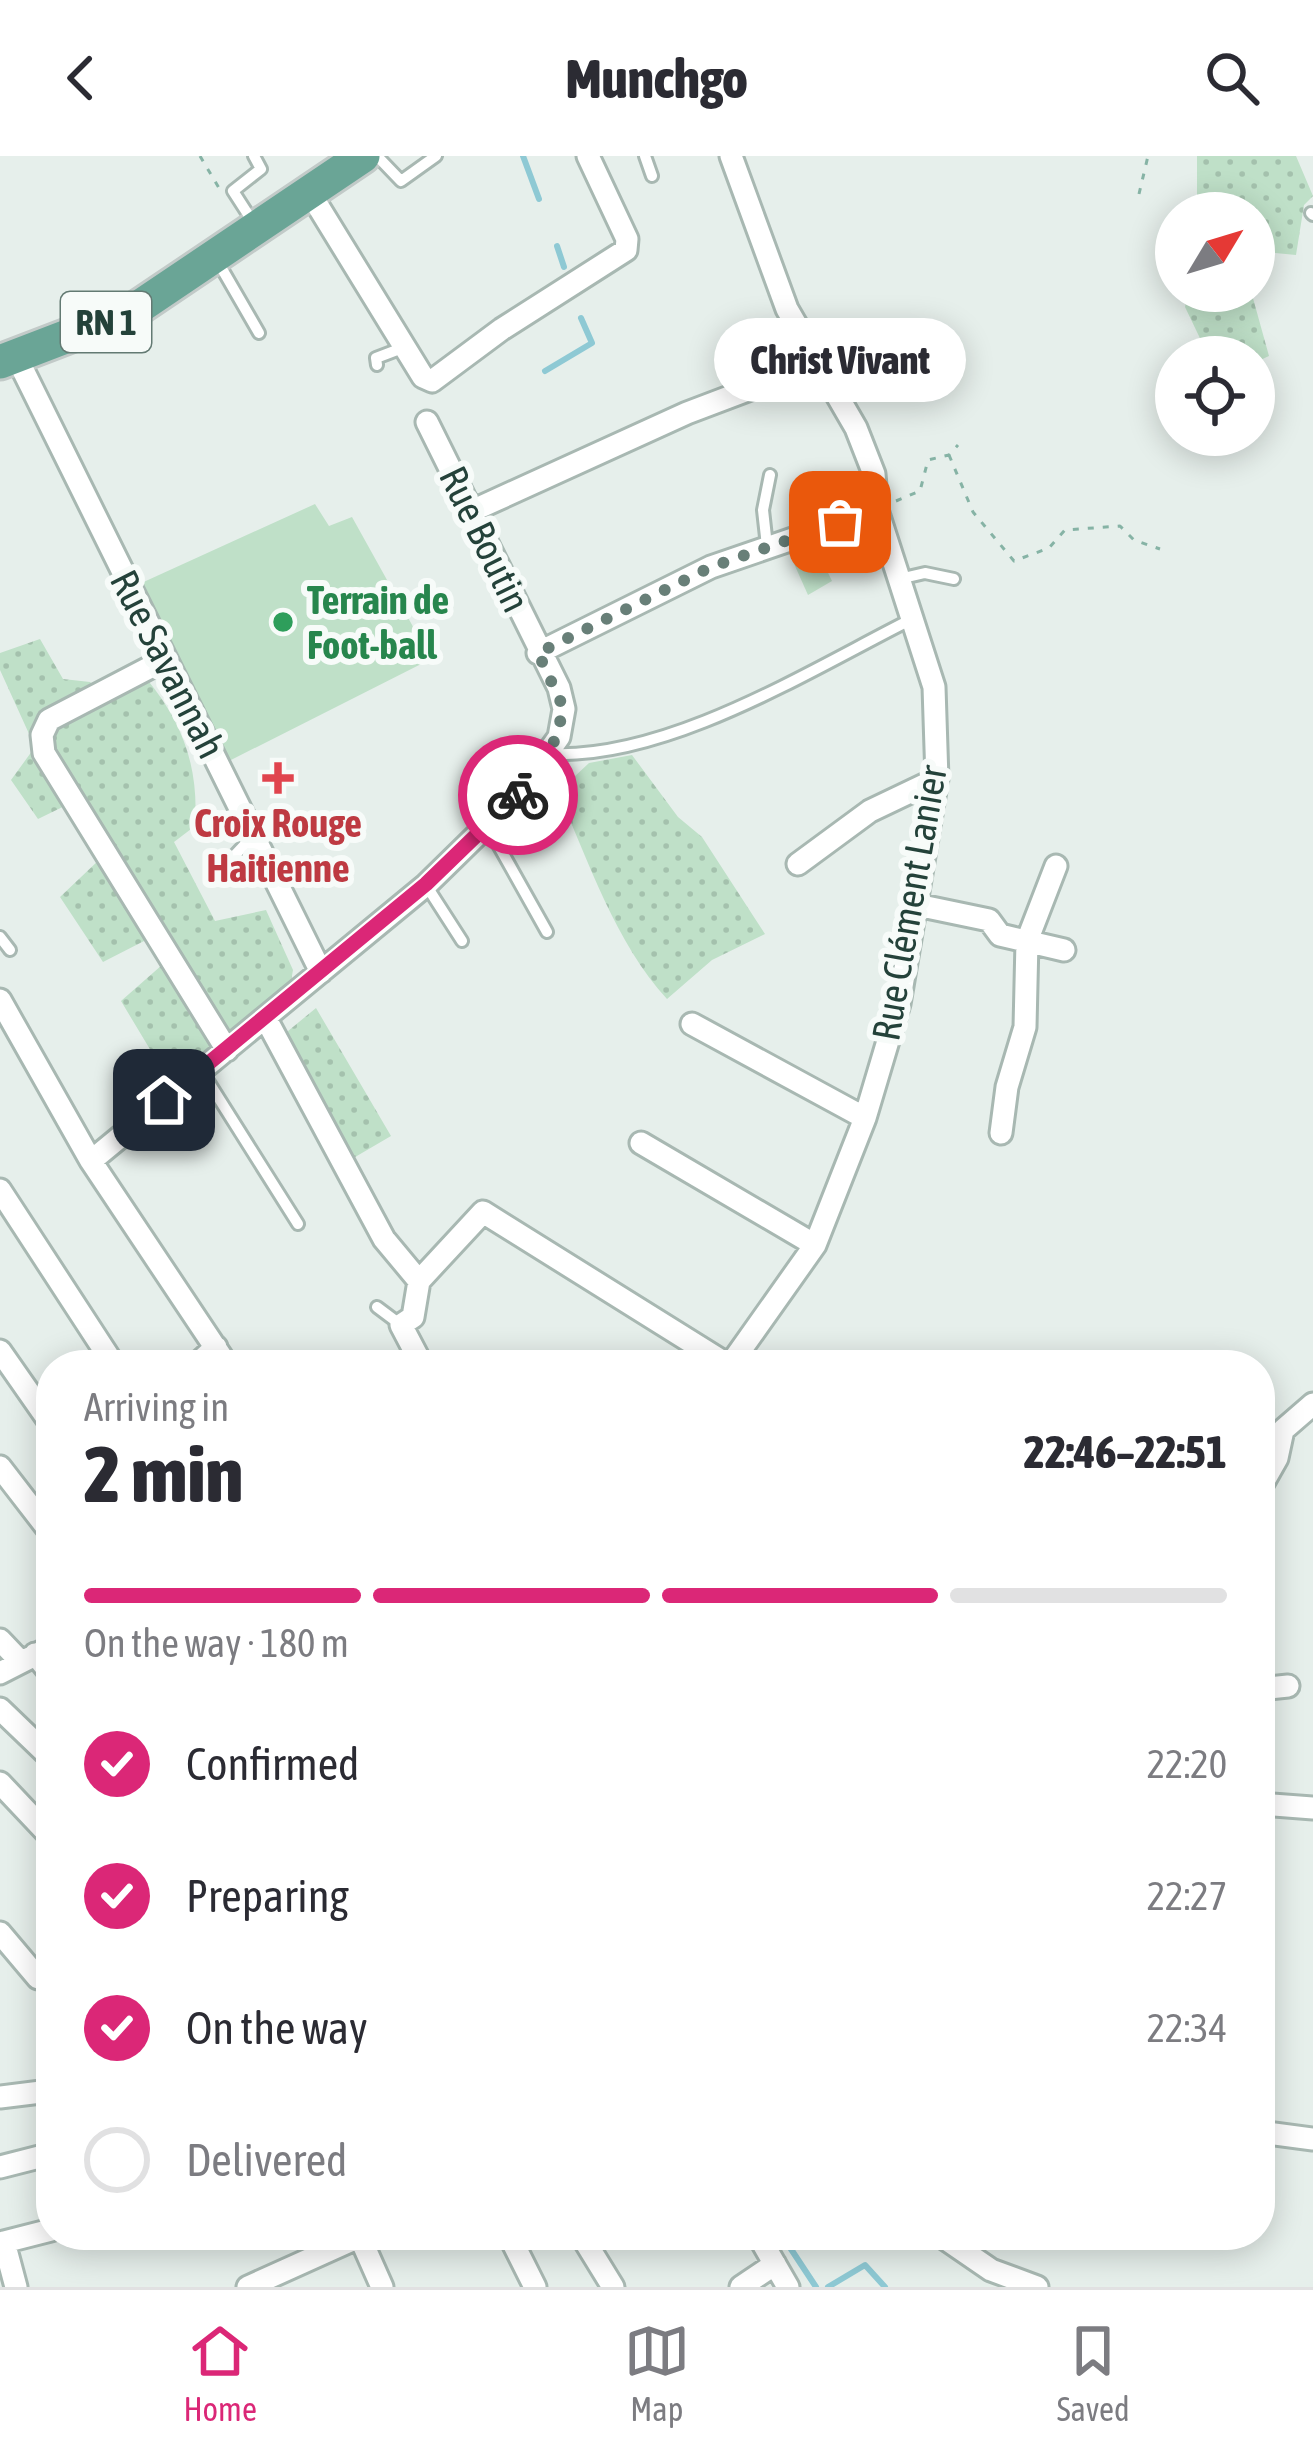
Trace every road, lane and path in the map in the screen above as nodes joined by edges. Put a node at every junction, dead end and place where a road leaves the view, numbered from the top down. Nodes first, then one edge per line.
1 (254, 156) edge
2 (398, 156) edge
3 (436, 156) edge
4 (588, 156) edge
5 (644, 156) edge
6 (731, 156) edge
7 (1148, 156) edge
8 (375, 159) edge
9 (652, 176) dead end
10 (310, 193) junction
11 (1139, 194) dead end
12 (258, 230) junction
13 (216, 259) junction
14 (259, 333) dead end
15 (402, 340) junction
16 (8, 358) edge
17 (819, 363) junction
18 (376, 365) dead end
19 (427, 422) dead end
20 (958, 445) dead end
21 (949, 455) junction
22 (770, 476) dead end
23 (474, 510) junction
24 (877, 510) junction
25 (767, 547) junction
26 (1160, 549) dead end
27 (899, 579) junction
28 (954, 579) dead end
29 (910, 620) junction
30 (538, 653) junction
31 (166, 659) junction
32 (550, 754) junction
33 (938, 779) junction
34 (487, 825) junction
35 (254, 834) junction
36 (235, 855) dead end
37 (797, 864) dead end
38 (1056, 866) dead end
39 (426, 884) junction
40 (917, 905) junction
41 (547, 932) dead end
42 (0, 937) edge
43 (462, 941) dead end
44 (1028, 941) junction
45 (10, 950) dead end
46 (1064, 950) dead end
47 (321, 972) junction
48 (0, 1000) edge
49 (266, 1019) junction
50 (692, 1024) dead end
51 (227, 1050) junction
52 (201, 1070) junction
53 (865, 1118) junction
54 (1001, 1133) dead end
55 (641, 1143) dead end
56 (91, 1161) junction
57 (0, 1190) edge
58 (298, 1224) dead end
59 (815, 1245) junction
60 (419, 1281) junction
61 (377, 1307) dead end
62 (401, 1325) junction
63 (105, 1350) edge
64 (218, 1350) edge
65 (414, 1350) edge
66 (705, 1350) edge
67 (740, 1350) edge
68 (0, 1351) edge
69 (36, 1403) edge
70 (1313, 1404) edge
71 (1275, 1462) edge
72 (0, 1467) edge
73 (36, 1514) edge
74 (0, 1640) edge
75 (26, 1658) edge
76 (1288, 1686) dead end
77 (1275, 1687) edge
78 (0, 1709) edge
79 (36, 1744) edge
80 (0, 1783) edge
81 (1275, 1805) edge
82 (1313, 1808) edge
83 (36, 1821) edge
84 (0, 1934) edge
85 (36, 1976) edge
86 (36, 2093) edge
87 (0, 2097) edge
88 (1275, 2134) edge
89 (1313, 2139) edge
90 (36, 2158) edge
91 (0, 2167) edge
92 (36, 2234) edge
93 (2, 2242) edge
94 (329, 2250) edge
95 (365, 2250) edge
96 (516, 2250) edge
97 (590, 2250) edge
98 (767, 2250) edge
99 (962, 2250) edge
100 (775, 2264) junction
101 (16, 2287) edge
102 (248, 2287) edge
103 (382, 2287) edge
104 (535, 2287) edge
105 (613, 2287) edge
106 (740, 2287) edge
107 (788, 2287) edge
108 (1037, 2287) edge

1 - 12 lane
2 - 8 lane
3 - 8 lane
4 - 15 street
5 - 9 lane
6 - 17 street, Rue Clément Lanier
7 - 11 path
8 - 10 main road, RN 1
10 - 12 main road, RN 1
10 - 15 street
12 - 13 main road, RN 1
13 - 14 lane
13 - 16 main road, RN 1
15 - 18 lane
16 - 31 street, Rue Savannah
17 - 23 street
17 - 24 street, Rue Clément Lanier
19 - 23 street, Rue Boutin
20 - 21 path
21 - 24 path
21 - 26 path
22 - 25 lane
23 - 30 street, Rue Boutin
24 - 25 street
24 - 27 street, Rue Clément Lanier
25 - 30 street
27 - 28 lane
27 - 29 street, Rue Clément Lanier
29 - 32 lane
29 - 33 street, Rue Clément Lanier
30 - 32 street, Rue Boutin
31 - 35 street, Rue Savannah
31 - 51 street
32 - 34 street
33 - 37 street
33 - 40 street, Rue Clément Lanier
34 - 39 street
34 - 41 lane
35 - 36 lane
35 - 47 street, Rue Savannah
38 - 44 street
39 - 43 lane
39 - 47 street
40 - 44 street
40 - 53 street, Rue Clément Lanier
42 - 45 lane
44 - 46 street
44 - 54 street
47 - 49 street
48 - 56 street
49 - 51 street
49 - 60 street
50 - 53 street
51 - 52 street
52 - 56 street
52 - 58 lane
53 - 59 street, Rue Clément Lanier
55 - 59 street
56 - 64 street
57 - 63 street
59 - 67 street, Rue Clément Lanier
60 - 62 street
60 - 66 street
61 - 62 lane
62 - 65 street
68 - 69 street
70 - 71 street
72 - 73 street
74 - 75 street
76 - 77 street
78 - 79 street
80 - 83 street
81 - 82 street
84 - 85 street
86 - 87 street
88 - 89 street
90 - 91 street
92 - 93 street
93 - 101 street
94 - 102 street
95 - 103 street
96 - 104 street
97 - 105 street
98 - 100 street
99 - 108 street
100 - 106 street
100 - 107 street

